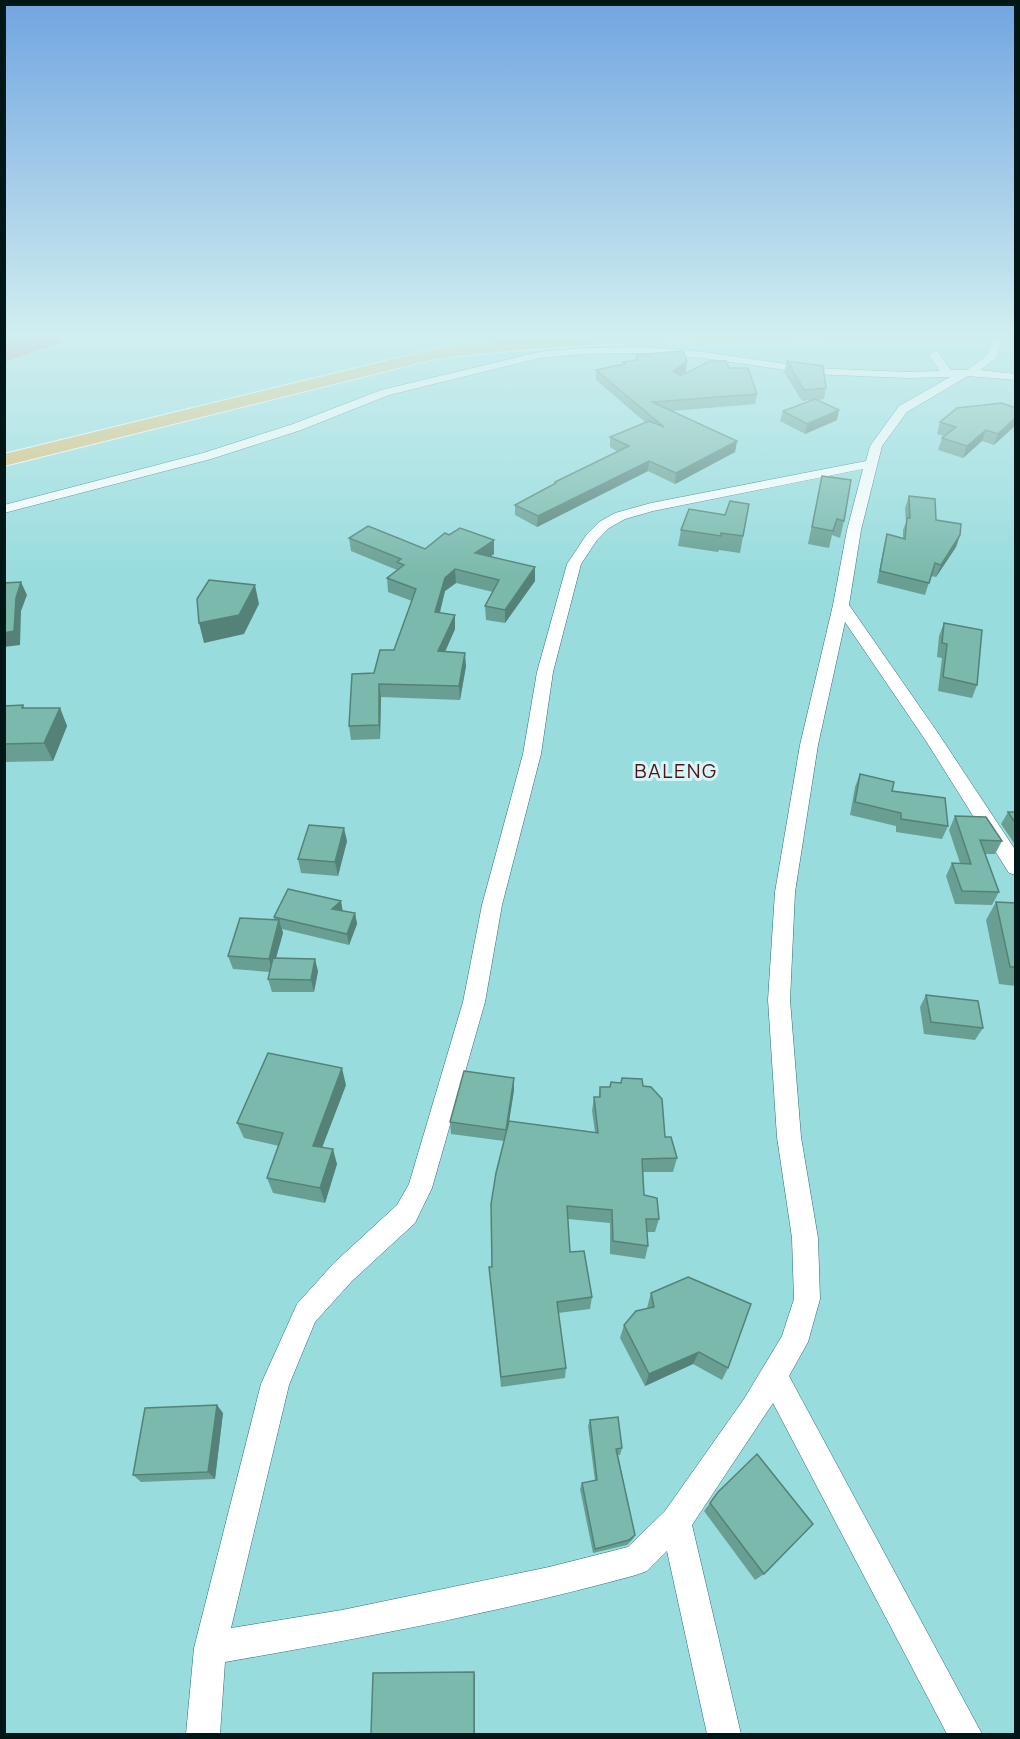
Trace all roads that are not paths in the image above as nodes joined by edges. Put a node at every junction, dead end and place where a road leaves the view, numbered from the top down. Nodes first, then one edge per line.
1 (180, 415) edge
2 (327, 415) edge
3 (899, 415) edge
4 (4, 460) edge
5 (871, 464) junction
6 (4, 509) edge
7 (841, 605) junction
8 (1016, 868) edge
9 (774, 1376) junction
10 (676, 1522) junction
11 (210, 1648) junction
12 (203, 1734) edge
13 (724, 1734) edge
14 (965, 1734) edge

1 - 4 main road
2 - 6 street
3 - 5 street
5 - 7 street
5 - 11 street
7 - 8 street
7 - 9 street
9 - 10 street
9 - 14 street
10 - 11 street
10 - 13 street
11 - 12 street

